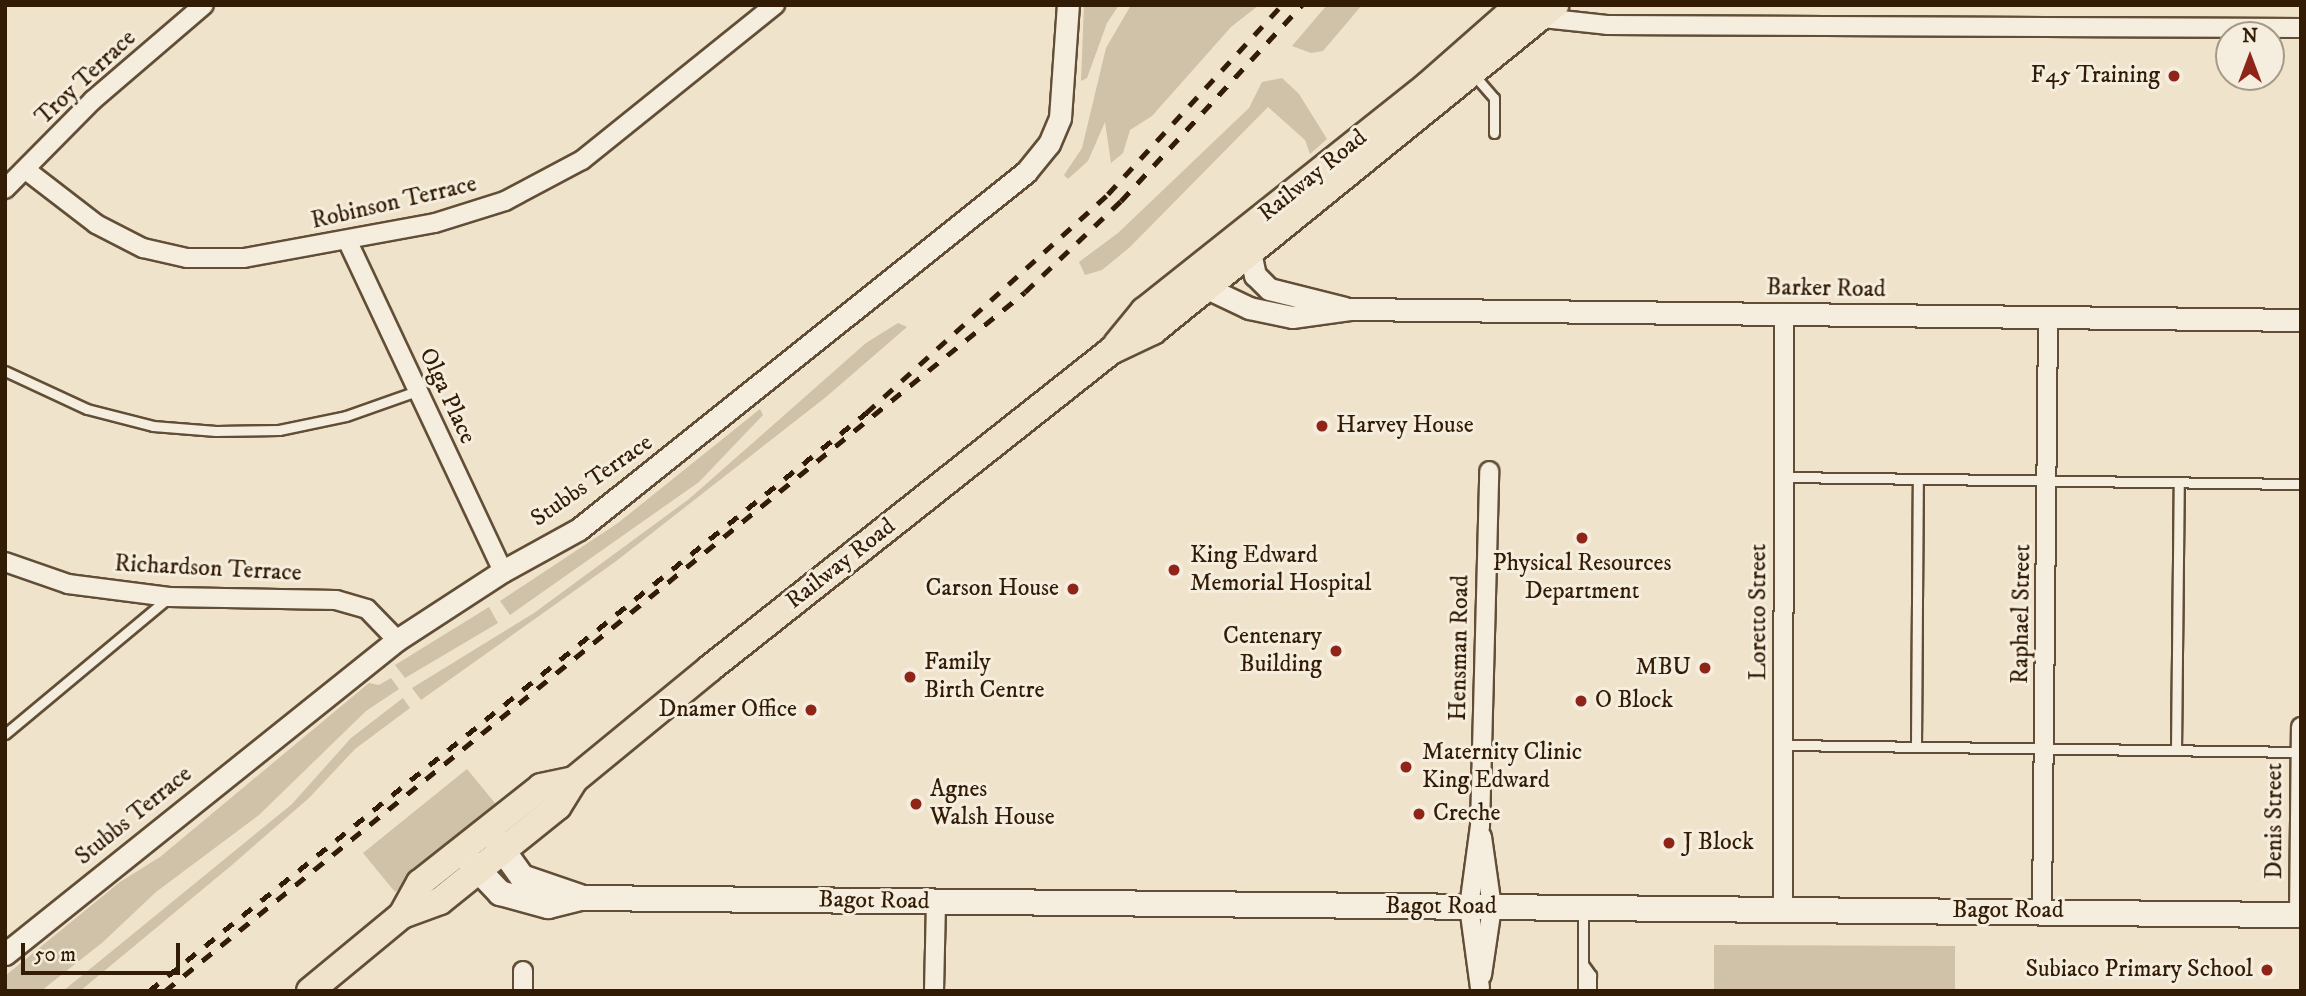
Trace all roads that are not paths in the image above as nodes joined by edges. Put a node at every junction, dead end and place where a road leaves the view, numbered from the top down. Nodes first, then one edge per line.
1 (204, 5) edge
2 (775, 5) edge
3 (1068, 5) edge
4 (1519, 5) edge
5 (1549, 11) edge
6 (2301, 28) edge
7 (1462, 74) junction
8 (1494, 133) dead end
9 (26, 170) junction
10 (5, 189) edge
11 (348, 242) junction
12 (1250, 252) junction
13 (1205, 287) junction
14 (1350, 309) junction
15 (1784, 314) junction
16 (2048, 317) junction
17 (2301, 320) edge
18 (1111, 351) junction
19 (5, 371) edge
20 (417, 391) junction
21 (1489, 471) dead end
22 (1784, 477) junction
23 (1917, 479) junction
24 (2048, 480) junction
25 (2179, 482) junction
26 (2301, 484) edge
27 (5, 562) edge
28 (502, 571) junction
29 (169, 597) junction
30 (397, 640) junction
31 (2301, 727) edge
32 (5, 734) edge
33 (1783, 745) junction
34 (1916, 746) junction
35 (2045, 747) junction
36 (2176, 750) junction
37 (2301, 752) edge
38 (495, 839) junction
39 (469, 860) junction
40 (581, 898) junction
41 (936, 901) junction
42 (1480, 907) junction
43 (1583, 908) junction
44 (1783, 910) junction
45 (2042, 912) junction
46 (2300, 915) edge
47 (6, 953) edge
48 (1583, 964) junction
49 (523, 971) dead end
50 (1480, 989) edge
51 (310, 991) edge
52 (523, 991) edge
53 (934, 991) edge
54 (1583, 991) edge
55 (1591, 991) edge

1 - 9 street, Troy Terrace
2 - 11 street, Robinson Terrace
3 - 28 street, Stubbs Terrace
4 - 7 main road, Railway Road
5 - 6 street
5 - 7 main road
7 - 8 lane
7 - 12 main road, Railway Road
7 - 18 main road, Railway Road
9 - 10 street, Troy Terrace
9 - 11 street, Robinson Terrace
11 - 20 street, Olga Place
12 - 13 main road, Railway Road
12 - 14 street, Barker Road
13 - 14 street, Barker Road
13 - 18 main road, Railway Road
14 - 15 street, Barker Road
15 - 16 street, Barker Road
15 - 22 street, Loretto Street
16 - 17 street, Barker Road
16 - 24 street, Raphael Street
18 - 38 main road, Railway Road
19 - 20 lane
20 - 28 street, Olga Place
21 - 42 street, Hensman Road
22 - 23 lane
22 - 33 street, Loretto Street
23 - 24 lane
23 - 34 lane
24 - 25 lane
24 - 35 street, Raphael Street
25 - 26 lane
25 - 36 lane
27 - 29 street, Richardson Terrace
28 - 30 street, Stubbs Terrace
29 - 30 street, Richardson Terrace
29 - 32 lane
30 - 47 street, Stubbs Terrace
31 - 37 street, Denis Street
33 - 34 lane
33 - 44 street, Loretto Street
34 - 35 lane
35 - 36 lane
35 - 45 street, Raphael Street
36 - 37 lane
37 - 46 street, Denis Street
38 - 39 main road, Railway Road
38 - 40 main road, Bagot Road
39 - 40 main road, Bagot Road
39 - 51 main road, Railway Road
40 - 41 main road, Bagot Road
41 - 42 main road, Bagot Road
41 - 53 street
42 - 43 main road, Bagot Road
42 - 50 street, Hensman Road
43 - 44 main road, Bagot Road
43 - 48 lane
44 - 45 main road, Bagot Road
45 - 46 main road, Bagot Road
48 - 54 lane
48 - 55 lane
49 - 52 street

